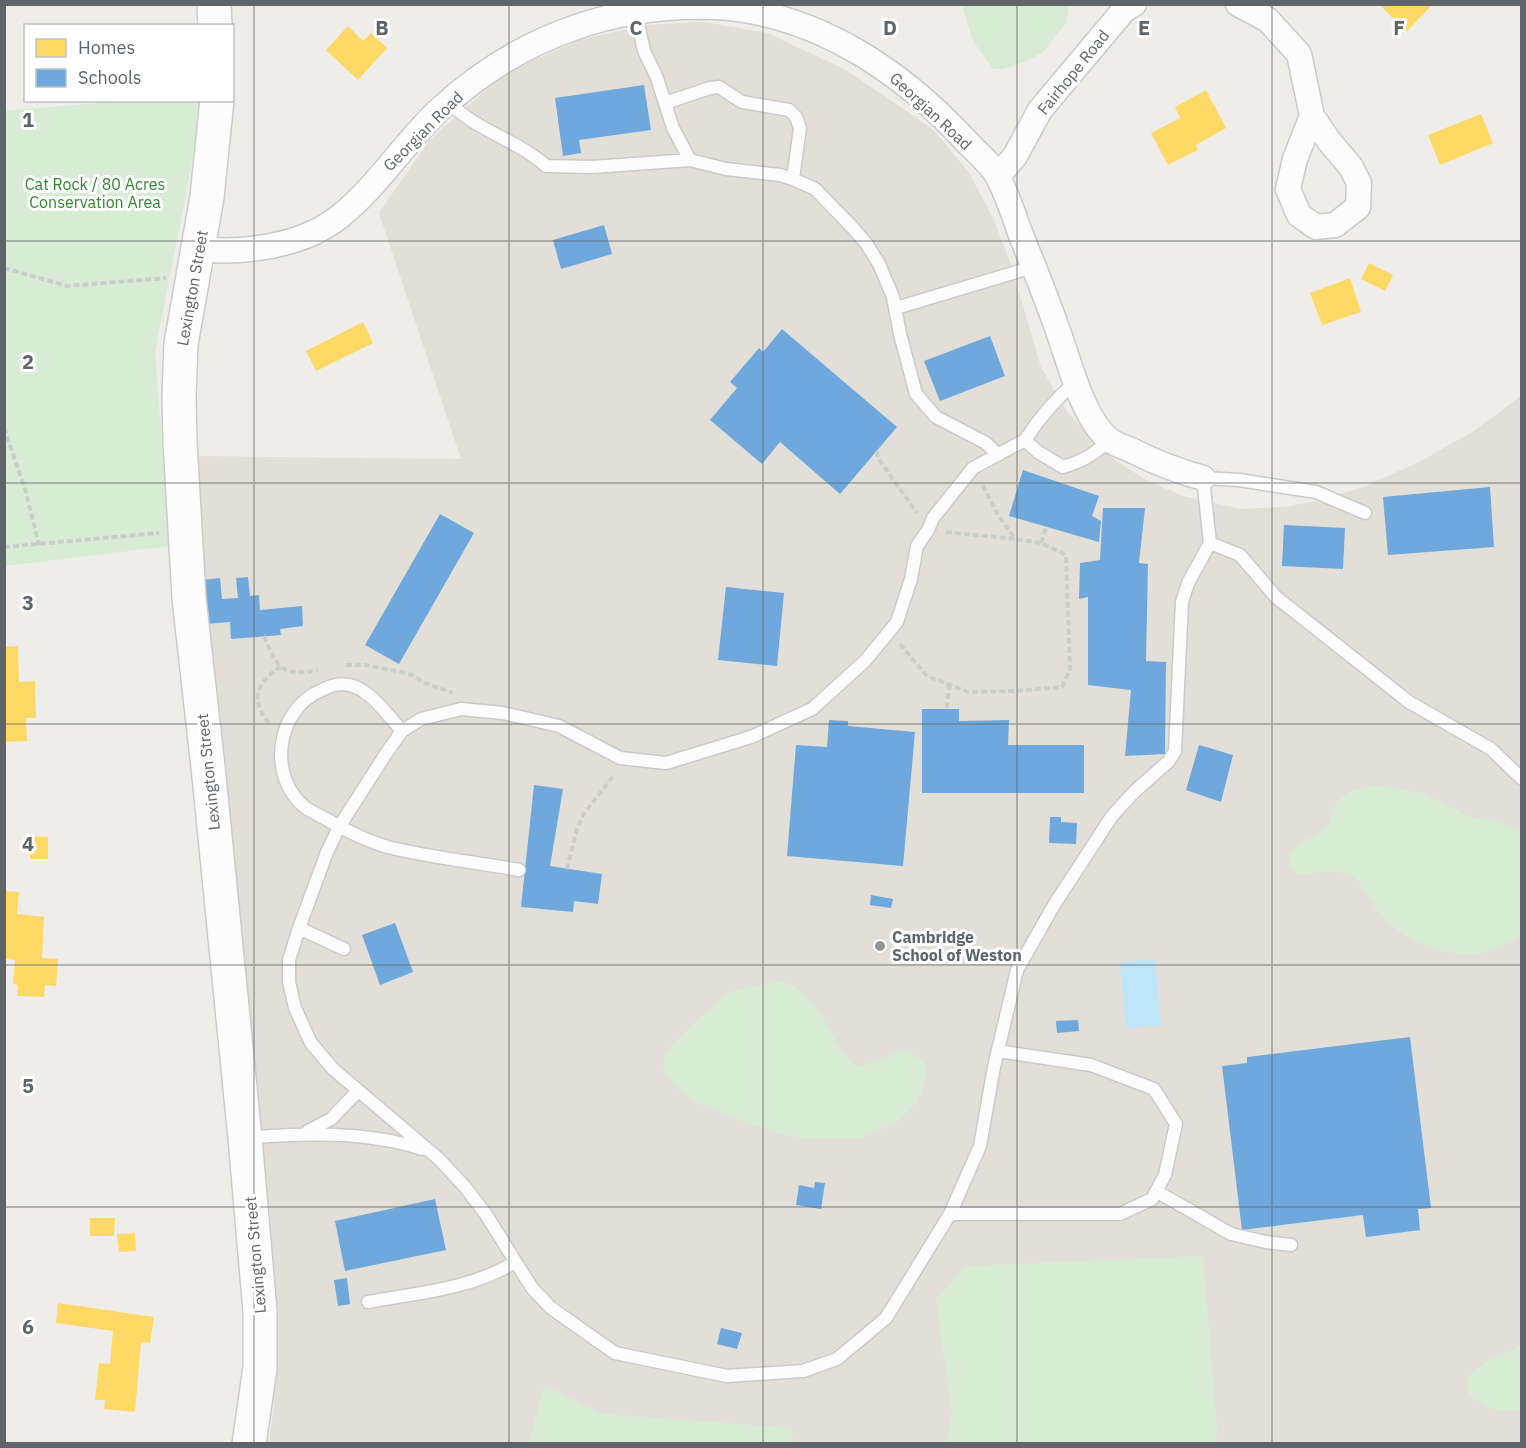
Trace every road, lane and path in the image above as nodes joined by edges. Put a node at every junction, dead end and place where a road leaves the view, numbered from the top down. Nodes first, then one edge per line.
1 (214, 4) edge
2 (1134, 4) edge
3 (1238, 4) edge
4 (635, 9) junction
5 (215, 24) edge
6 (217, 102) edge
7 (449, 102) junction
8 (665, 103) junction
9 (1312, 116) dead end
10 (690, 160) junction
11 (998, 176) junction
12 (793, 179) junction
13 (196, 262) junction
14 (1034, 267) junction
15 (4, 268) edge
16 (896, 309) junction
17 (1076, 382) junction
18 (4, 428) edge
19 (1025, 440) junction
20 (1109, 440) junction
21 (877, 451) dead end
22 (998, 455) junction
23 (973, 468) junction
24 (1203, 478) junction
25 (1365, 513) dead end
26 (1046, 527) dead end
27 (928, 530) junction
28 (184, 531) junction
29 (1015, 539) junction
30 (1041, 543) junction
31 (1210, 543) junction
32 (39, 545) junction
33 (4, 547) edge
34 (890, 632) junction
35 (280, 668) dead end
36 (949, 685) junction
37 (946, 708) dead end
38 (284, 729) junction
39 (402, 732) junction
40 (620, 758) junction
41 (1521, 779) edge
42 (339, 827) junction
43 (567, 869) dead end
44 (519, 870) dead end
45 (299, 928) junction
46 (344, 949) dead end
47 (998, 1051) junction
48 (358, 1091) junction
49 (299, 1133) junction
50 (245, 1138) junction
51 (429, 1151) junction
52 (1156, 1191) junction
53 (950, 1214) junction
54 (1291, 1245) dead end
55 (515, 1262) junction
56 (368, 1302) dead end
57 (249, 1443) edge

1 - 5 street
2 - 11 street, Fairhope Road
3 - 9 street
4 - 7 street, Georgian Road
4 - 8 lane
4 - 11 street, Georgian Road
6 - 13 street, Lexington Street
7 - 10 lane
7 - 13 street, Georgian Road
8 - 10 lane
8 - 12 lane
10 - 12 lane
11 - 14 street, Georgian Road
12 - 16 lane
13 - 15 path
13 - 28 street, Lexington Street
14 - 16 lane
14 - 17 street, Georgian Road
16 - 22 lane
17 - 19 lane
17 - 20 street, Georgian Road
18 - 32 path
19 - 20 lane
19 - 22 lane
20 - 24 street, Georgian Road
21 - 27 path
22 - 23 lane
23 - 27 lane
23 - 29 path
24 - 25 lane
24 - 31 lane
26 - 30 path
27 - 29 path
27 - 34 lane
28 - 32 path
28 - 50 street, Lexington Street
29 - 30 path
30 - 36 path
31 - 41 lane
31 - 47 lane
32 - 33 path
34 - 36 path
34 - 40 lane
35 - 38 path
36 - 37 path
38 - 39 lane
38 - 42 lane
39 - 40 lane
39 - 42 lane
40 - 43 path
42 - 44 lane
42 - 45 lane
45 - 46 lane
45 - 48 lane
47 - 52 lane
47 - 53 lane
48 - 49 lane
48 - 51 lane
49 - 50 lane
49 - 51 lane
50 - 57 street, Lexington Street
51 - 55 lane
52 - 53 lane
52 - 54 lane
53 - 55 lane
55 - 56 lane

